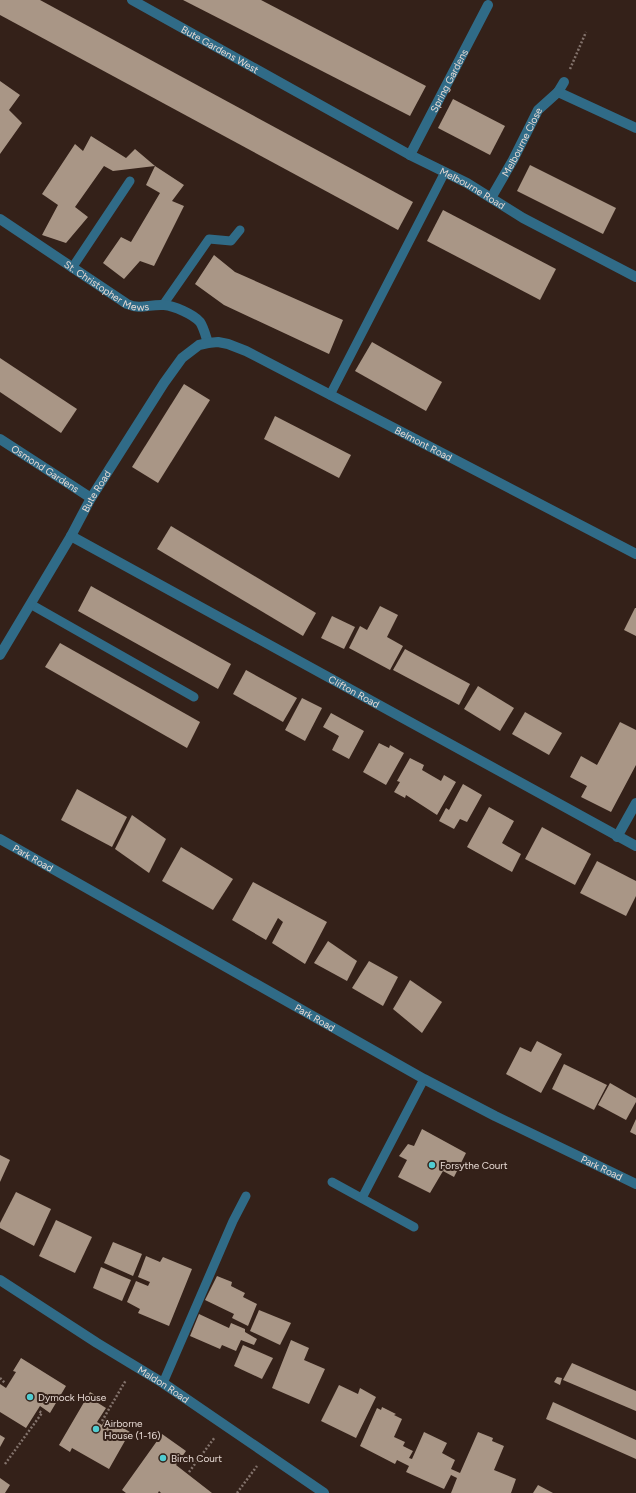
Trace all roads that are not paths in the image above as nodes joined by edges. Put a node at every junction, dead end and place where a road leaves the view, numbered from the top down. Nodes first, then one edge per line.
1 (132, 0) edge
2 (488, 5) dead end
3 (564, 82) road end
4 (558, 92) junction
5 (308, 98) joint
6 (636, 128) edge
7 (410, 155) junction
8 (445, 172) junction
9 (130, 181) dead end
10 (490, 198) junction
11 (0, 219) edge
12 (240, 230) dead end
13 (72, 268) junction
14 (636, 277) edge
15 (163, 305) junction
16 (208, 343) junction
17 (330, 395) junction
18 (0, 439) edge
19 (91, 498) junction
20 (71, 536) junction
21 (636, 554) edge
22 (32, 604) junction
23 (0, 655) edge
24 (194, 697) dead end
25 (636, 803) edge
26 (617, 837) junction
27 (0, 839) edge
28 (636, 846) edge
29 (424, 1079) junction
30 (332, 1182) dead end
31 (636, 1184) edge
32 (246, 1196) dead end
33 (362, 1198) junction
34 (414, 1227) dead end
35 (0, 1280) edge
36 (163, 1383) junction
37 (324, 1493) edge

1 - 5 street, Bute Gardens West
2 - 7 street, Spring Gardens
3 - 4 street, Melbourne Close
4 - 6 street
4 - 10 street, Melbourne Close
5 - 7 street, Melbourne Road
7 - 8 street, Melbourne Road
8 - 10 street, Melbourne Road
8 - 17 lane
9 - 13 lane
10 - 14 street, Melbourne Road
11 - 13 street, St. Christopher Mews
12 - 15 lane
13 - 15 street, St. Christopher Mews
15 - 16 street, St. Christopher Mews
16 - 17 street, Belmont Road
16 - 19 street, Bute Road
17 - 21 street, Belmont Road
18 - 19 street, Osmond Gardens
19 - 20 street, Bute Road
20 - 22 street, Bute Road
20 - 26 street, Clifton Road
22 - 23 street, Bute Road
22 - 24 lane
25 - 26 street
26 - 28 street, Clifton Road
27 - 29 street, Park Road
29 - 31 street, Park Road
29 - 33 lane
30 - 33 lane
32 - 36 lane
33 - 34 lane
35 - 36 street, Maldon Road
36 - 37 street, Maldon Road

